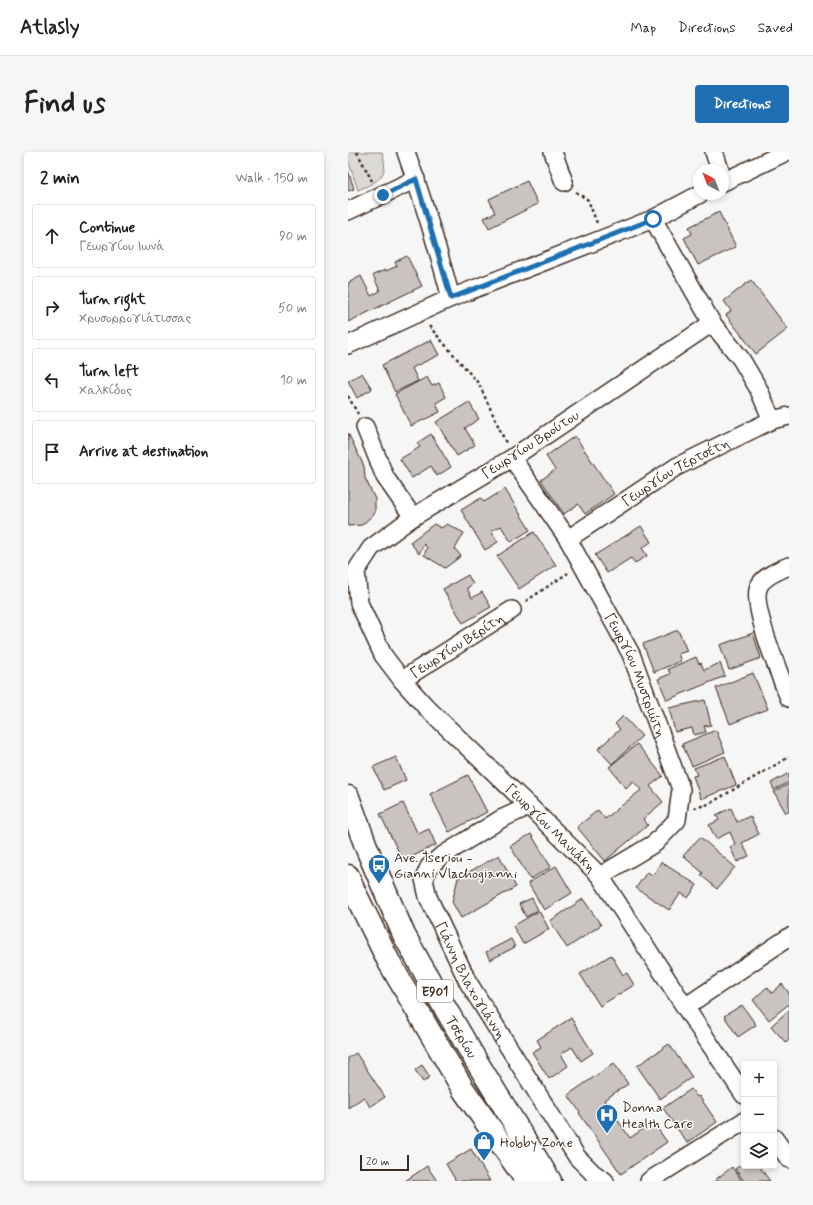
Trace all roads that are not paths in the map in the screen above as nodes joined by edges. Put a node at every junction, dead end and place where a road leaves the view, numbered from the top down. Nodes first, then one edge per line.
1 (406, 152) edge
2 (553, 152) edge
3 (714, 152) edge
4 (786, 152) edge
5 (718, 164) edge
6 (729, 175) edge
7 (416, 179) junction
8 (564, 182) road end
9 (693, 198) edge
10 (348, 211) edge
11 (653, 219) junction
12 (451, 298) junction
13 (712, 323) junction
14 (348, 346) edge
15 (789, 416) edge
16 (772, 420) junction
17 (364, 427) dead end
18 (512, 458) junction
19 (413, 517) junction
20 (568, 539) junction
21 (789, 566) edge
22 (356, 571) joint
23 (512, 610) road end
24 (402, 680) junction
25 (789, 698) edge
26 (348, 797) edge
27 (530, 806) junction
28 (348, 876) edge
29 (600, 876) junction
30 (787, 941) edge
31 (686, 1007) junction
32 (741, 1090) edge
33 (741, 1122) edge
34 (777, 1142) edge
35 (789, 1159) edge
36 (527, 1181) edge
37 (550, 1181) edge
38 (605, 1181) edge
39 (649, 1181) edge

1 - 7 street
2 - 8 street
3 - 5 street
4 - 6 street
7 - 10 street
7 - 12 street
9 - 11 street
11 - 12 street
11 - 13 street
12 - 14 street
13 - 16 street
13 - 18 street, Γεωργίου Βρούτου
15 - 16 street, Γεωργίου Τερτσέτη
16 - 20 street, Γεωργίου Τερτσέτη
17 - 19 street
18 - 19 street, Γεωργίου Βρούτου
18 - 20 street, Γεωργίου Μυστριώτη
19 - 22 street, Γεωργίου Βρούτου
20 - 29 street, Γεωργίου Μυστριώτη
21 - 25 street
22 - 24 street, Γεωργίου Μανιάκη
23 - 24 street, Γεωργίου Βερίτη
24 - 27 street, Γεωργίου Μανιάκη
26 - 37 main road, Τσερίου / E901
27 - 29 street, Γεωργίου Μανιάκη
27 - 38 street, Γιάννη Βλαχογιάννη
28 - 36 main road, Τσερίου / E901
29 - 31 street, Γεωργίου Μανιάκη
30 - 31 street
31 - 32 street, Γεωργίου Μανιάκη
33 - 39 street
34 - 35 street

